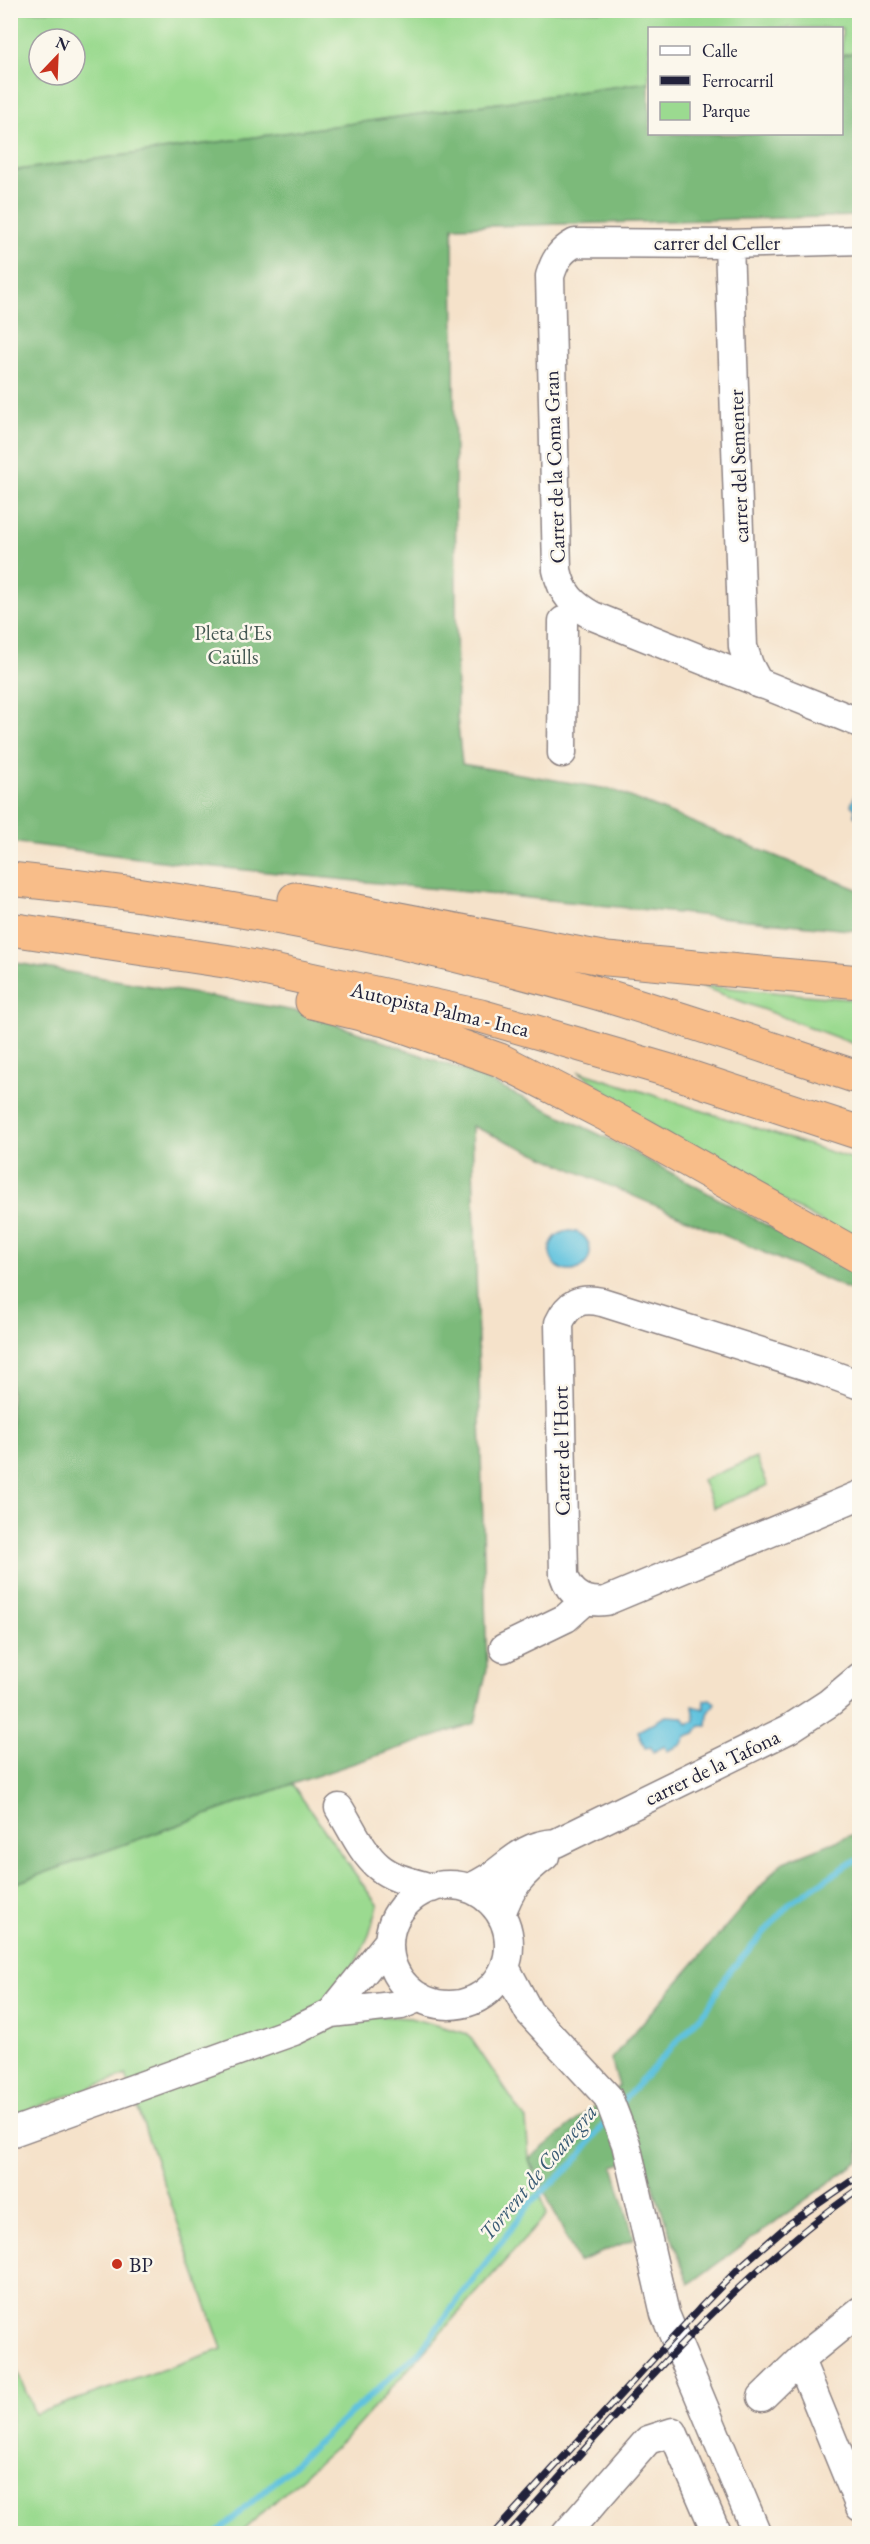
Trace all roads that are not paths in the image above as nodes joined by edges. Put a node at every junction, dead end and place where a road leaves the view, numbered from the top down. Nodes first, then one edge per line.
1 (860, 240) edge
2 (575, 243) joint
3 (729, 244) junction
4 (563, 621) dead end
5 (759, 684) junction
6 (860, 723) edge
7 (562, 753) dead end
8 (10, 879) edge
9 (195, 903) junction
10 (10, 929) edge
11 (231, 962) junction
12 (860, 982) edge
13 (860, 1078) edge
14 (860, 1134) edge
15 (860, 1257) edge
16 (860, 1385) edge
17 (860, 1495) edge
18 (586, 1600) junction
19 (504, 1648) dead end
20 (860, 1677) edge
21 (339, 1808) dead end
22 (556, 1843) junction
23 (380, 1868) junction
24 (432, 1888) junction
25 (469, 1888) junction
26 (501, 1915) junction
27 (392, 1931) junction
28 (505, 1967) junction
29 (420, 1997) junction
30 (467, 2002) junction
31 (529, 2012) junction
32 (331, 2013) junction
33 (10, 2133) edge
34 (860, 2311) edge
35 (800, 2360) junction
36 (762, 2397) dead end
37 (856, 2490) edge
38 (709, 2530) edge
39 (566, 2534) edge
40 (757, 2534) edge

1 - 3 street, carrer del Celler
2 - 3 street, carrer del Celler
2 - 5 street, Carrer de la Coma Gran
3 - 5 street, carrer del Sementer
4 - 7 street
5 - 6 street, Carrer de la Coma Gran
8 - 9 highway
9 - 12 highway
9 - 13 highway
10 - 11 highway, Autopista Palma - Inca
11 - 14 highway, Autopista Palma - Inca
11 - 15 highway
16 - 18 street, Carrer de l'Hort
17 - 18 street
18 - 19 street
20 - 22 street, carrer de la Tafona
21 - 23 street
22 - 25 street
22 - 26 street
23 - 24 street
23 - 27 street
24 - 25 street
24 - 27 street
25 - 26 street
26 - 28 street
27 - 29 street
27 - 32 street
28 - 30 street
28 - 31 street
29 - 30 street
29 - 32 street
30 - 31 street
31 - 40 street
32 - 33 street
34 - 35 street
35 - 36 street
35 - 37 street
38 - 39 street

